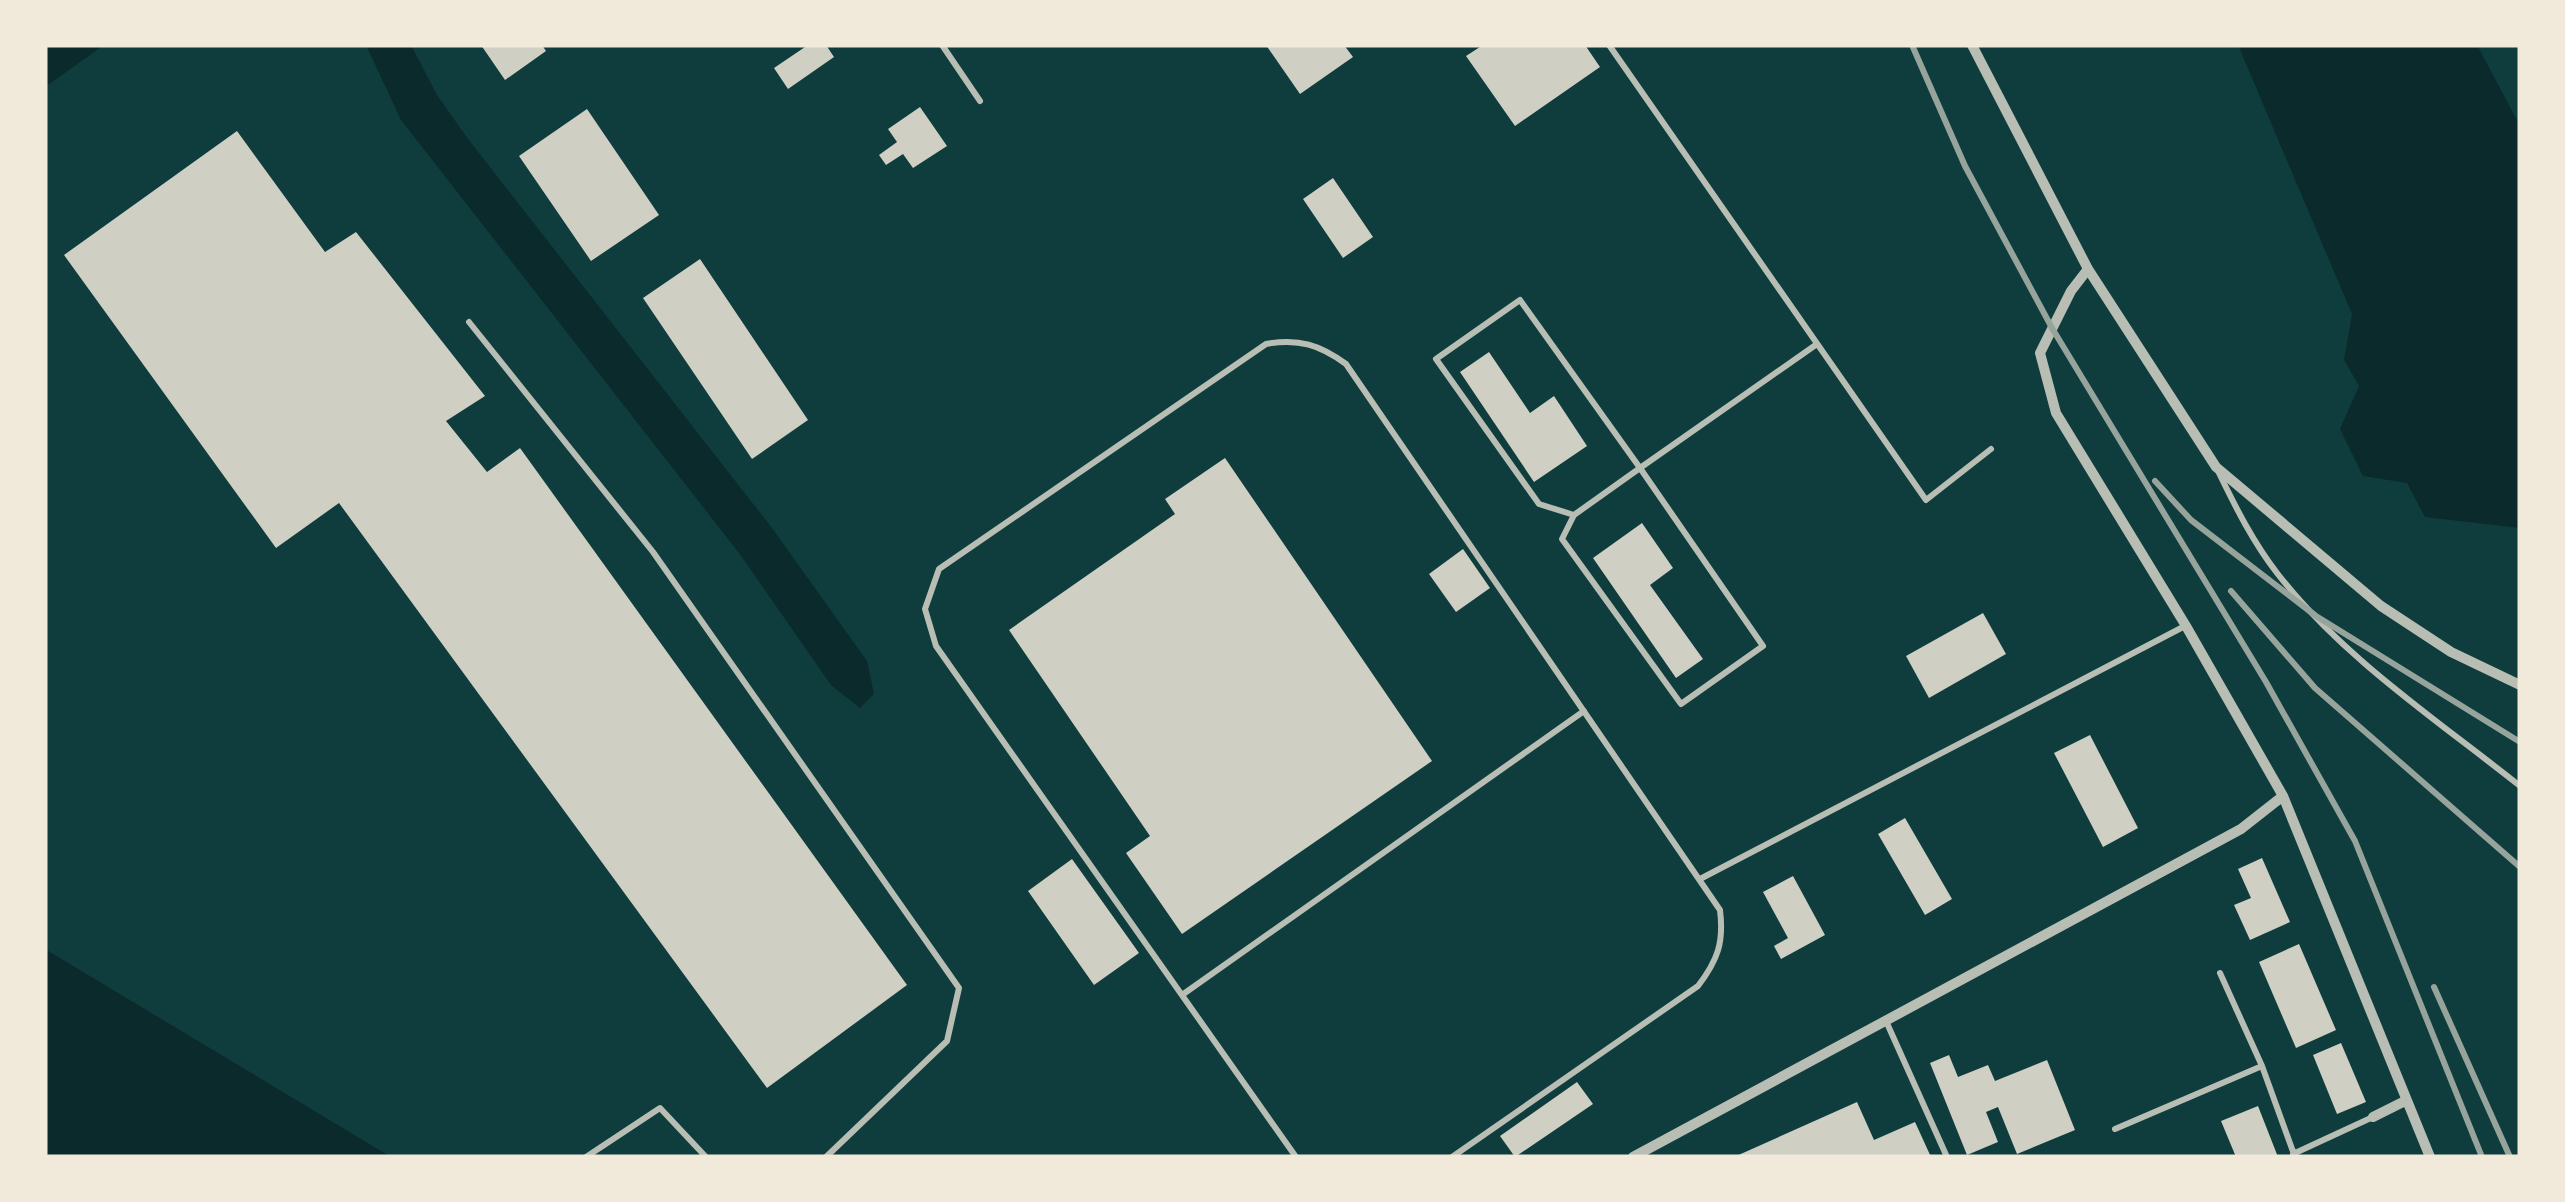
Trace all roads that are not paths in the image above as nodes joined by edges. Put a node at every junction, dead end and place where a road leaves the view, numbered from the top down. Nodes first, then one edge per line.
1 (942, 45) edge
2 (1608, 45) edge
3 (1972, 45) edge
4 (980, 101) dead end
5 (2088, 269) junction
6 (469, 322) dead end
7 (1817, 344) junction
8 (1991, 449) dead end
9 (1640, 468) junction
10 (2216, 468) junction
11 (1574, 516) junction
12 (2186, 626) junction
13 (2520, 685) edge
14 (1584, 711) junction
15 (2520, 786) edge
16 (2282, 796) junction
17 (1699, 880) junction
18 (2220, 973) dead end
19 (1182, 995) junction
20 (1886, 1022) junction
21 (2262, 1066) junction
22 (2405, 1101) junction
23 (2373, 1117) joint
24 (2114, 1129) dead end
25 (2294, 1156) edge
26 (586, 1157) edge
27 (706, 1157) edge
28 (826, 1157) edge
29 (1296, 1157) edge
30 (1452, 1157) edge
31 (1632, 1157) edge
32 (1947, 1157) edge
33 (2430, 1157) edge

1 - 4 lane
2 - 7 lane
3 - 5 street
5 - 10 street
5 - 12 street
6 - 28 lane
7 - 8 lane
7 - 9 lane
9 - 11 lane
9 - 11 lane
9 - 11 lane
10 - 13 street
10 - 15 lane
12 - 16 street
12 - 17 lane
14 - 17 lane
14 - 19 lane
14 - 19 lane
16 - 20 street
16 - 22 street
17 - 30 lane
18 - 21 lane
19 - 29 lane
20 - 31 street
20 - 32 lane
21 - 24 lane
21 - 25 lane
22 - 23 street
22 - 33 street
23 - 25 lane
26 - 27 lane

